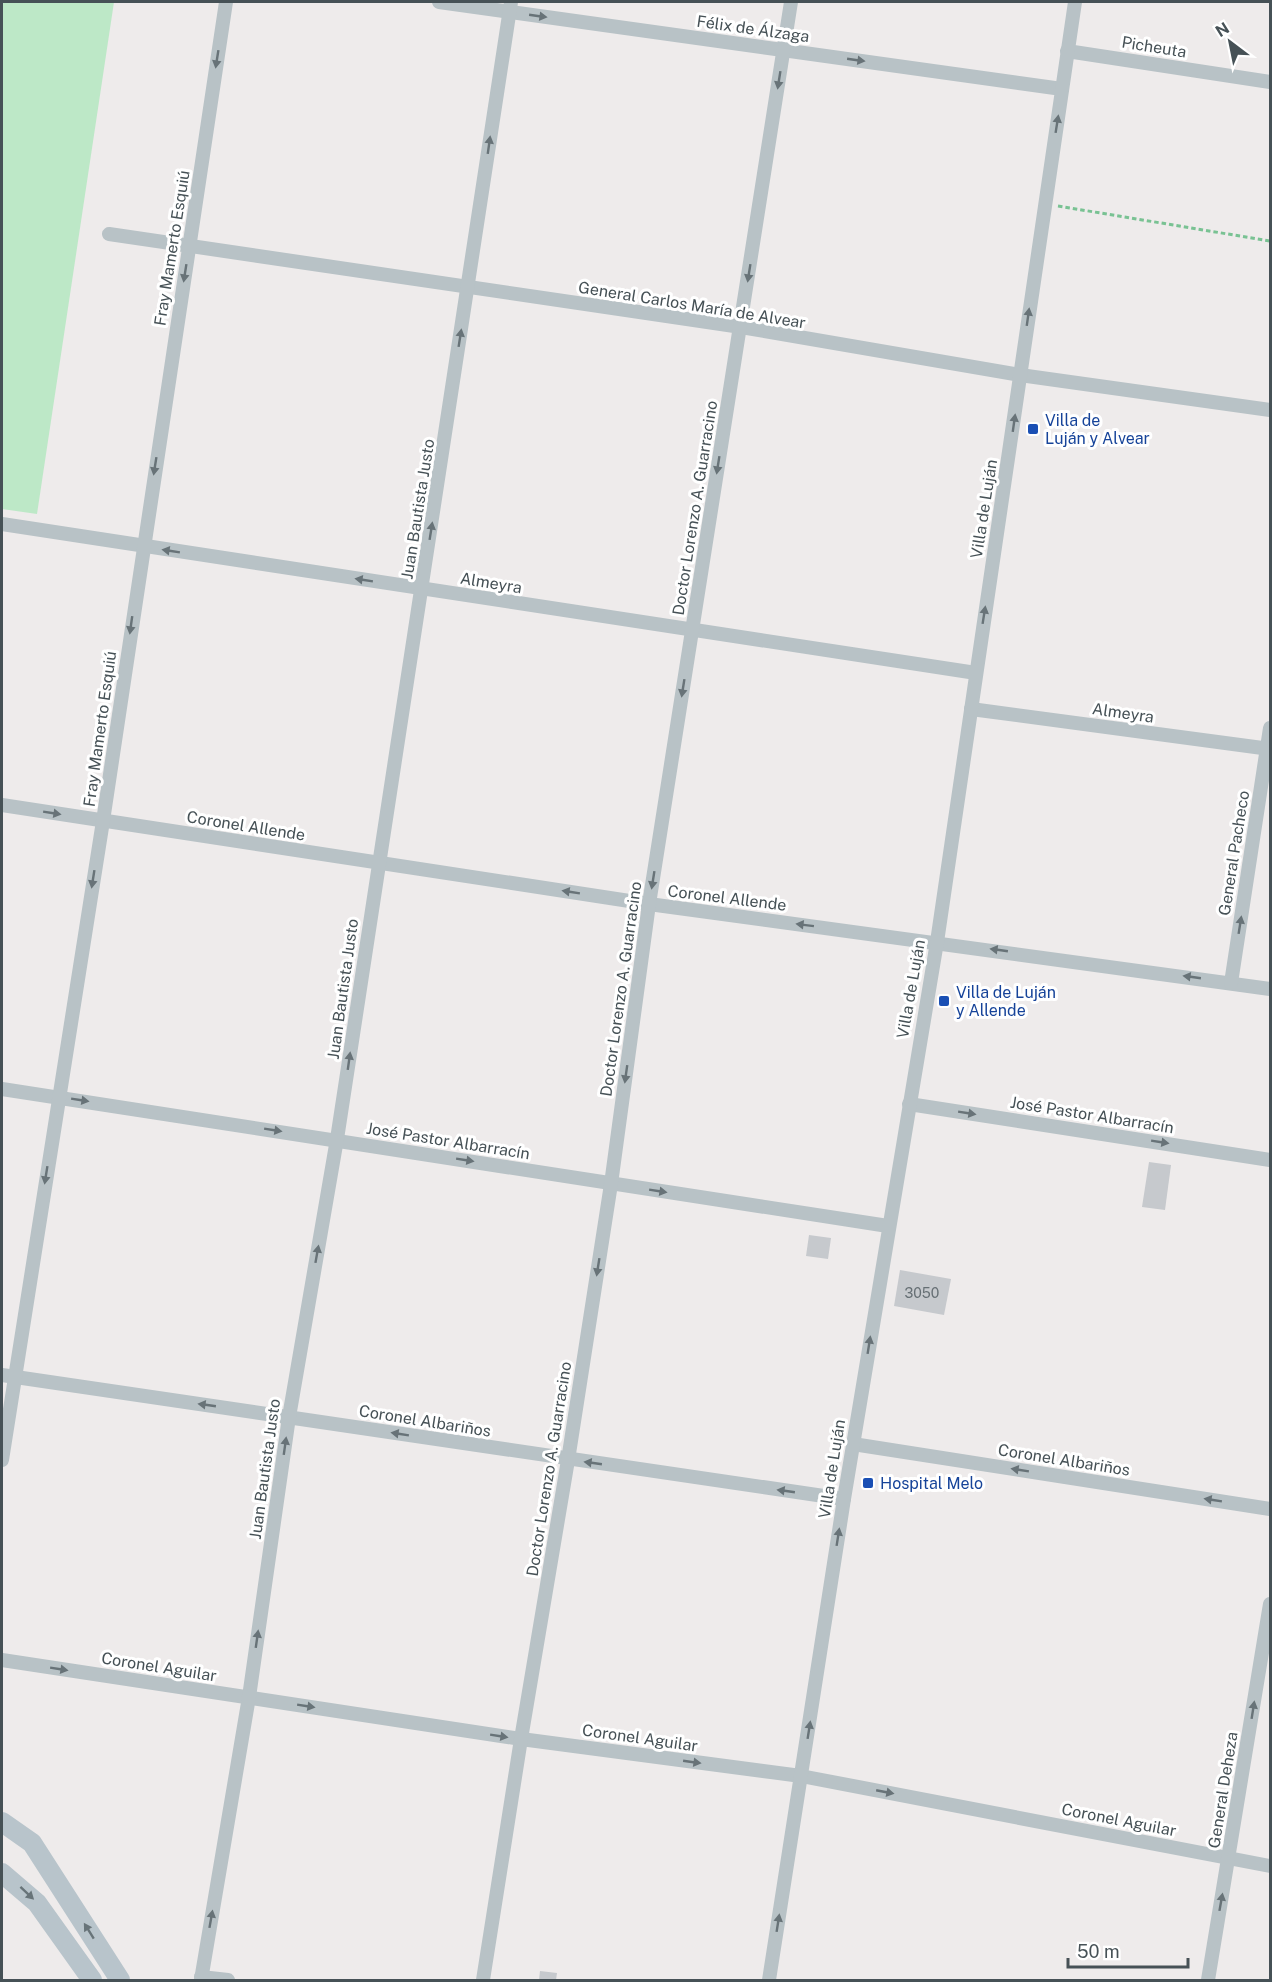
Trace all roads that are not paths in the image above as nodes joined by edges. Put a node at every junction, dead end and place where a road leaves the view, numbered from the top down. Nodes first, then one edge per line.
1 (226, 2) edge
2 (439, 2) edge
3 (791, 2) edge
4 (1075, 2) edge
5 (510, 7) edge
6 (784, 50) junction
7 (1067, 51) junction
8 (1270, 82) edge
9 (1062, 89) junction
10 (109, 234) dead end
11 (189, 246) junction
12 (468, 288) junction
13 (741, 327) junction
14 (1020, 375) junction
15 (1270, 410) edge
16 (2, 524) edge
17 (143, 546) junction
18 (422, 589) junction
19 (692, 630) junction
20 (976, 673) junction
21 (972, 709) junction
22 (1270, 728) edge
23 (1269, 749) edge
24 (2, 806) edge
25 (103, 821) junction
26 (378, 863) junction
27 (649, 904) junction
28 (937, 942) junction
29 (1231, 982) junction
30 (1270, 989) edge
31 (2, 1089) edge
32 (58, 1097) junction
33 (909, 1104) junction
34 (338, 1139) junction
35 (1270, 1160) edge
36 (611, 1184) junction
37 (888, 1226) junction
38 (8, 1376) edge
39 (289, 1417) junction
40 (853, 1444) junction
41 (2, 1460) edge
42 (568, 1460) junction
43 (844, 1499) junction
44 (1270, 1509) edge
45 (1270, 1604) edge
46 (2, 1660) edge
47 (249, 1697) junction
48 (521, 1739) junction
49 (801, 1776) junction
50 (2, 1822) edge
51 (1229, 1858) junction
52 (1270, 1866) edge
53 (2, 1873) edge
54 (201, 1979) edge
55 (92, 1980) edge
56 (120, 1980) edge
57 (228, 1980) edge
58 (483, 1980) edge
59 (769, 1980) edge
60 (1208, 1980) edge

1 -> 11 street, Fray Mamerto Esquiú
2 - 5 street, Félix de Álzaga
3 - 6 street, Doctor Lorenzo A. Guarracino
4 - 7 street, Villa de Luján
5 -> 6 street, Félix de Álzaga
12 -> 5 street, Juan Bautista Justo
6 -> 9 street, Félix de Álzaga
6 -> 13 street, Doctor Lorenzo A. Guarracino
7 - 8 street, Picheuta
7 - 9 street, Villa de Luján
14 -> 9 street, Villa de Luján
10 - 11 street, General Carlos María de Alvear
11 - 12 street, General Carlos María de Alvear
11 -> 17 street, Fray Mamerto Esquiú
12 - 13 street, General Carlos María de Alvear
18 -> 12 street, Juan Bautista Justo
13 - 14 street, General Carlos María de Alvear
13 -> 19 street, Doctor Lorenzo A. Guarracino
14 - 15 street, General Carlos María de Alvear
20 -> 14 street, Villa de Luján
16 - 17 street, Almeyra
18 -> 17 street, Almeyra
17 -> 25 street, Fray Mamerto Esquiú
18 - 19 street, Almeyra
18 - 26 street, Juan Bautista Justo
19 - 20 street, Almeyra
19 -> 27 street, Doctor Lorenzo A. Guarracino
20 - 21 street, Villa de Luján
21 - 23 street, Almeyra
21 - 28 street, Villa de Luján
22 - 23 street, General Pacheco
29 -> 23 street, General Pacheco
24 -> 25 street, Coronel Allende
25 - 26 street, Coronel Allende
25 -> 32 street, Fray Mamerto Esquiú
27 -> 26 street, Coronel Allende
34 -> 26 street, Juan Bautista Justo
28 -> 27 street, Coronel Allende
27 -> 36 street, Doctor Lorenzo A. Guarracino
29 -> 28 street, Coronel Allende
28 - 33 street, Villa de Luján
29 - 30 street, Coronel Allende
31 - 32 street, José Pastor Albarracín
32 -> 34 street, José Pastor Albarracín
32 -> 38 street, Fray Mamerto Esquiú
33 -> 35 street, José Pastor Albarracín
33 - 37 street, Villa de Luján
34 -> 36 street, José Pastor Albarracín
39 -> 34 street, Juan Bautista Justo
36 -> 37 street, José Pastor Albarracín
36 -> 42 street, Doctor Lorenzo A. Guarracino
40 -> 37 street, Villa de Luján
39 -> 38 street, Coronel Albariños
38 - 41 street, Fray Mamerto Esquiú
42 -> 39 street, Coronel Albariños
47 -> 39 street, Juan Bautista Justo
40 - 43 street, Villa de Luján
44 -> 40 street, Coronel Albariños
43 -> 42 street, Coronel Albariños
42 - 48 street, Doctor Lorenzo A. Guarracino
49 -> 43 street, Villa de Luján
51 -> 45 street, General Deheza
46 -> 47 street, Coronel Aguilar
47 -> 48 street, Coronel Aguilar
54 -> 47 street, Juan Bautista Justo
48 -> 49 street, Coronel Aguilar
48 - 58 street, Doctor Lorenzo A. Guarracino
49 -> 51 street, Coronel Aguilar
59 -> 49 street, Villa de Luján
56 -> 50 main road
51 - 52 street, Coronel Aguilar
60 -> 51 street, General Deheza
53 -> 55 main road
54 - 57 street

